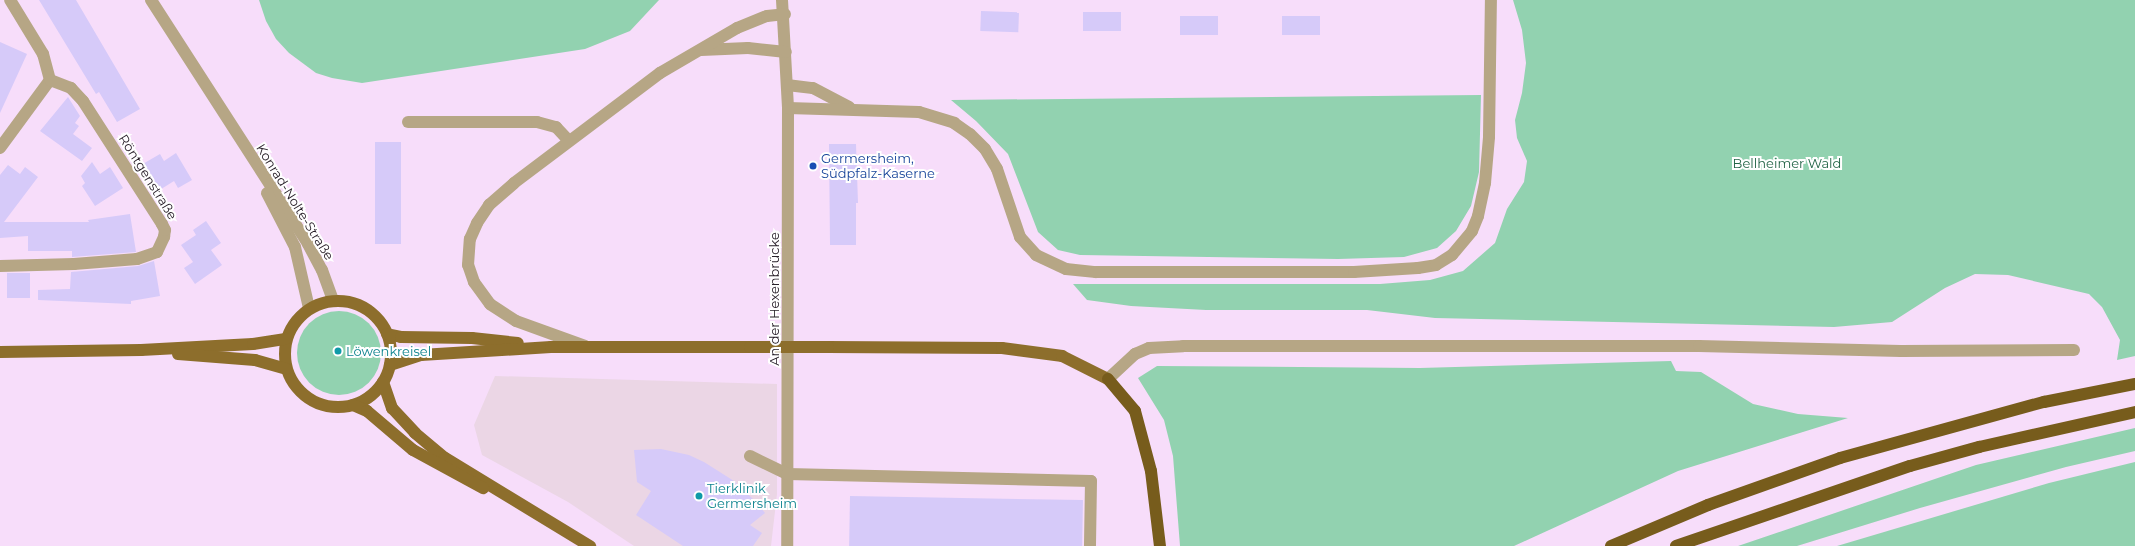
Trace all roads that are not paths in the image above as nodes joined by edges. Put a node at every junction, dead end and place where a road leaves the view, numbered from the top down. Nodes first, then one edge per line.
1 (10, 0) edge
2 (151, 0) edge
3 (782, 0) edge
4 (789, 0) edge
5 (1491, 0) edge
6 (785, 14) junction
7 (698, 50) junction
8 (786, 52) junction
9 (50, 80) junction
10 (787, 85) junction
11 (788, 108) junction
12 (854, 110) junction
13 (408, 122) dead end
14 (239, 141) junction
15 (565, 145) junction
16 (0, 148) edge
17 (0, 266) edge
18 (333, 300) junction
19 (309, 308) junction
20 (387, 334) junction
21 (286, 339) junction
22 (586, 346) junction
23 (551, 347) junction
24 (141, 350) junction
25 (2074, 350) dead end
26 (0, 352) edge
27 (390, 365) junction
28 (286, 369) junction
29 (1108, 379) junction
30 (383, 382) junction
31 (2135, 384) edge
32 (353, 405) junction
33 (2135, 412) edge
34 (750, 456) dead end
35 (787, 474) junction
36 (532, 508) junction
37 (1154, 517) junction
38 (590, 546) edge
39 (787, 546) edge
40 (1090, 546) edge
41 (1152, 546) edge
42 (1160, 546) edge
43 (1611, 546) edge
44 (1676, 546) edge

1 - 9 street
2 - 14 street, Konrad-Nolte-Straße
3 - 6 street
4 - 6 street
5 - 12 street
6 - 7 street
6 - 8 street, An der Hexenbrücke
7 - 8 street
7 - 15 street
8 - 10 street, An der Hexenbrücke
9 - 16 street
9 - 17 street, Röntgenstraße
10 - 11 street, An der Hexenbrücke
10 - 12 street
11 - 12 street
11 - 35 street, An der Hexenbrücke
13 - 15 street
14 - 18 street, Konrad-Nolte-Straße
14 - 19 street, Konrad-Nolte-Straße
15 - 22 street
18 - 19 main road
18 - 20 main road
19 - 21 main road
20 - 23 main road
20 - 27 main road
21 - 24 main road
21 - 28 main road
22 - 23 main road
22 - 29 main road, bridge
23 - 27 main road
24 - 26 main road
24 - 28 main road
25 - 29 street
27 - 30 main road
28 - 32 main road
29 - 37 highway
30 - 32 main road
30 - 36 main road
31 - 43 highway
32 - 36 main road
33 - 44 highway
34 - 35 street
35 - 39 street, An der Hexenbrücke
35 - 40 street
36 - 38 main road
37 - 41 highway
37 - 42 highway

